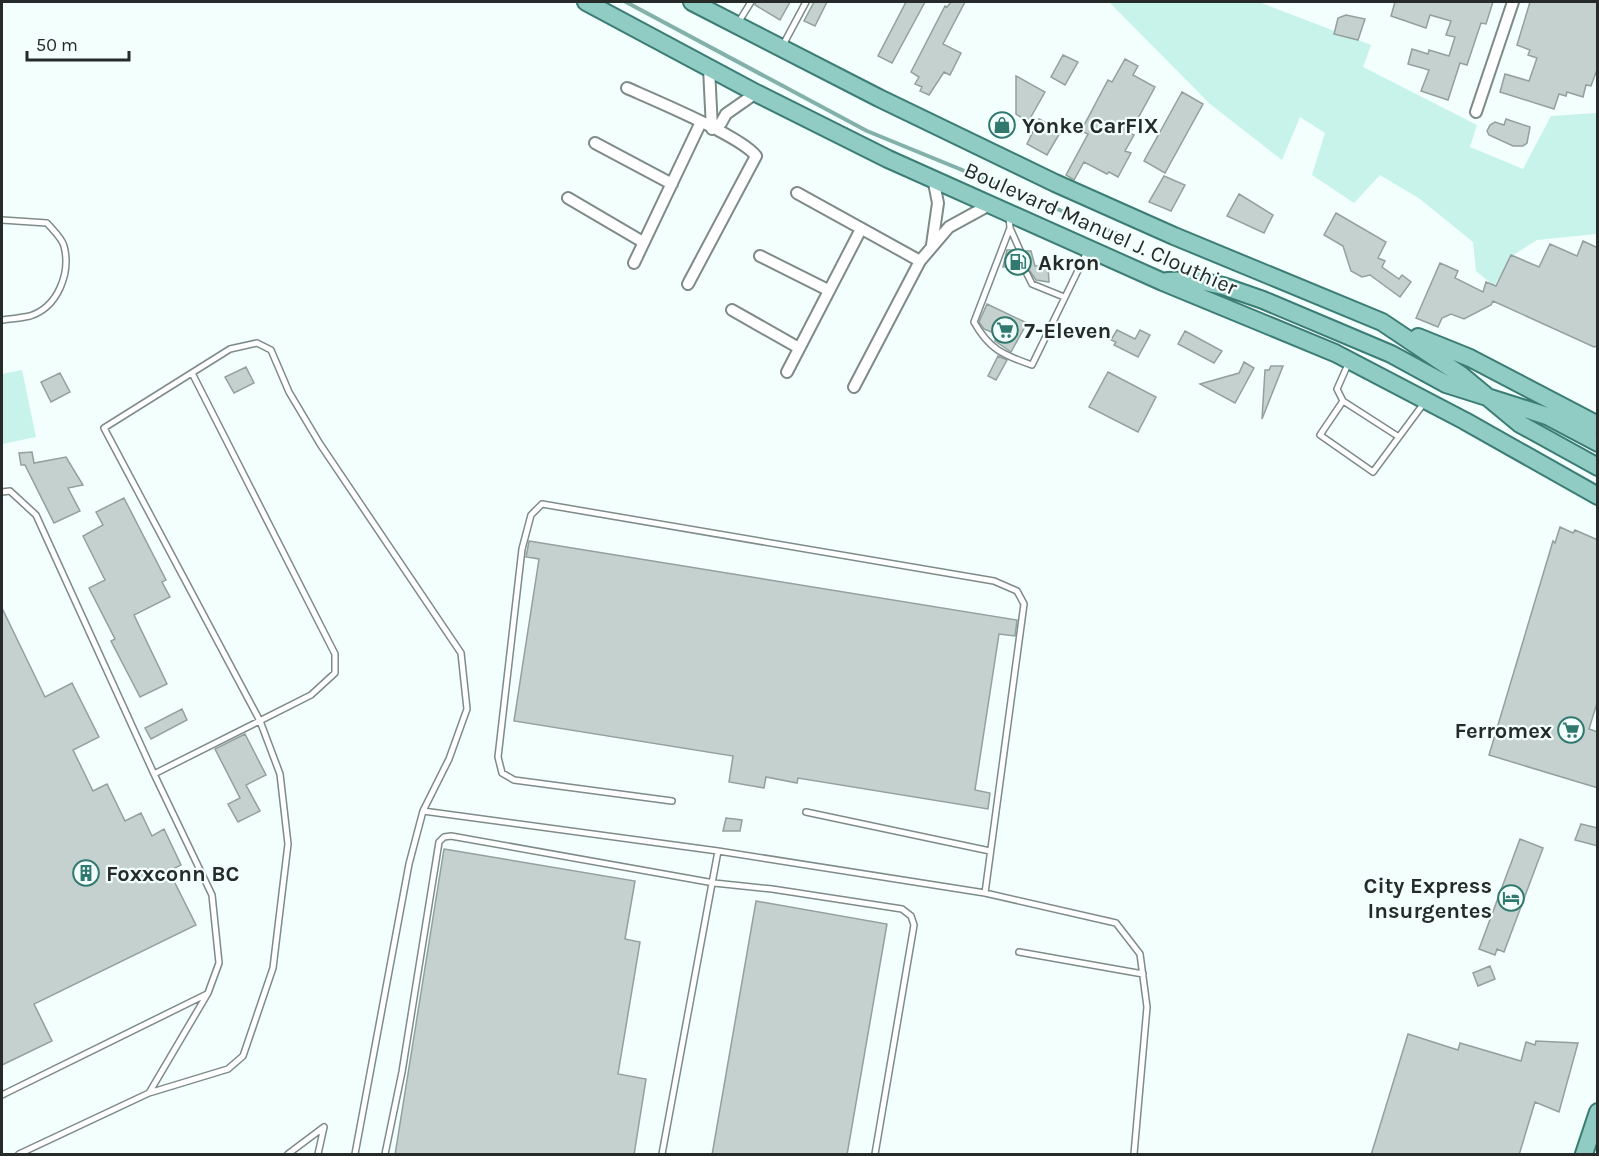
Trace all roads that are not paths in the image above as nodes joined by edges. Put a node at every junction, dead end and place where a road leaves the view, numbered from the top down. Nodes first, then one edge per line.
1 (586, 2) edge
2 (692, 2) edge
3 (751, 2) edge
4 (806, 2) edge
5 (1513, 2) edge
6 (736, 26) junction
7 (781, 49) junction
8 (709, 68) junction
9 (627, 88) dead end
10 (756, 93) junction
11 (1476, 112) dead end
12 (701, 123) junction
13 (712, 129) junction
14 (595, 143) dead end
15 (933, 178) junction
16 (672, 183) junction
17 (796, 193) dead end
18 (568, 198) dead end
19 (991, 204) junction
20 (2, 220) edge
21 (1010, 220) junction
22 (861, 229) junction
23 (643, 242) junction
24 (931, 248) junction
25 (1089, 248) junction
26 (760, 256) dead end
27 (1023, 257) dead end
28 (920, 261) junction
29 (634, 263) dead end
30 (1027, 274) dead end
31 (1163, 282) junction
32 (688, 284) dead end
33 (828, 290) junction
34 (1064, 297) junction
35 (732, 310) dead end
36 (2, 320) edge
37 (1382, 322) junction
38 (799, 348) junction
39 (1350, 361) junction
40 (787, 372) dead end
41 (192, 373) junction
42 (854, 387) dead end
43 (1488, 397) junction
44 (1426, 400) junction
45 (1343, 401) junction
46 (1598, 424) edge
47 (1399, 437) junction
48 (1598, 443) edge
49 (1598, 467) edge
50 (2, 492) edge
51 (1598, 496) edge
52 (260, 722) junction
53 (154, 774) junction
54 (672, 801) dead end
55 (423, 811) junction
56 (806, 812) dead end
57 (718, 851) junction
58 (990, 851) junction
59 (714, 882) junction
60 (985, 893) junction
61 (1019, 952) dead end
62 (1143, 974) junction
63 (208, 993) junction
64 (149, 1093) junction
65 (2, 1095) edge
66 (1598, 1112) edge
67 (19, 1155) edge
68 (288, 1155) edge
69 (318, 1155) edge
70 (355, 1155) edge
71 (385, 1155) edge
72 (662, 1155) edge
73 (875, 1155) edge
74 (1134, 1155) edge
75 (1584, 1155) edge

1 - 8 main road, Boulevard Manuel J. Clouthier
2 - 6 main road, Boulevard Manuel J. Clouthier
3 - 6 lane
4 - 7 lane
5 - 11 street
6 - 7 main road, Boulevard Manuel J. Clouthier
7 - 37 main road, Boulevard Manuel J. Clouthier
8 - 10 main road, Boulevard Manuel J. Clouthier
8 - 13 street
9 - 12 street
10 - 13 street
10 - 15 main road, Boulevard Manuel J. Clouthier
12 - 13 street
12 - 16 street
13 - 32 street
14 - 16 street
15 - 19 main road, Boulevard Manuel J. Clouthier
15 - 24 street
16 - 23 street
17 - 22 street
18 - 23 street
19 - 21 main road, Boulevard Manuel J. Clouthier
19 - 24 street
20 - 36 lane
21 - 25 main road, Boulevard Manuel J. Clouthier
21 - 27 lane
21 - 34 lane
22 - 28 street
22 - 33 street
23 - 29 street
24 - 28 street
25 - 31 main road, Boulevard Manuel J. Clouthier
25 - 34 lane
26 - 33 street
28 - 42 street
30 - 34 lane
31 - 39 main road, Boulevard Manuel J. Clouthier
31 - 43 main road
33 - 38 street
35 - 38 street
37 - 43 main road, Boulevard Manuel J. Clouthier
37 - 46 main road
38 - 40 street
39 - 44 main road, Boulevard Manuel J. Clouthier
39 - 45 lane
41 - 52 lane
41 - 52 lane
41 - 55 lane
43 - 48 main road
43 - 49 main road, Boulevard Manuel J. Clouthier
44 - 47 lane
44 - 51 main road, Boulevard Manuel J. Clouthier
45 - 47 lane
45 - 47 lane
50 - 53 lane
52 - 53 lane
52 - 64 lane
53 - 63 lane
54 - 58 lane
55 - 57 lane
55 - 70 lane
56 - 58 lane
57 - 59 lane
57 - 60 lane
58 - 60 lane
59 - 71 lane
59 - 72 lane
59 - 73 lane
60 - 62 lane
61 - 62 lane
62 - 74 lane
63 - 64 lane
63 - 65 lane
64 - 67 lane
66 - 75 main road
68 - 69 lane

